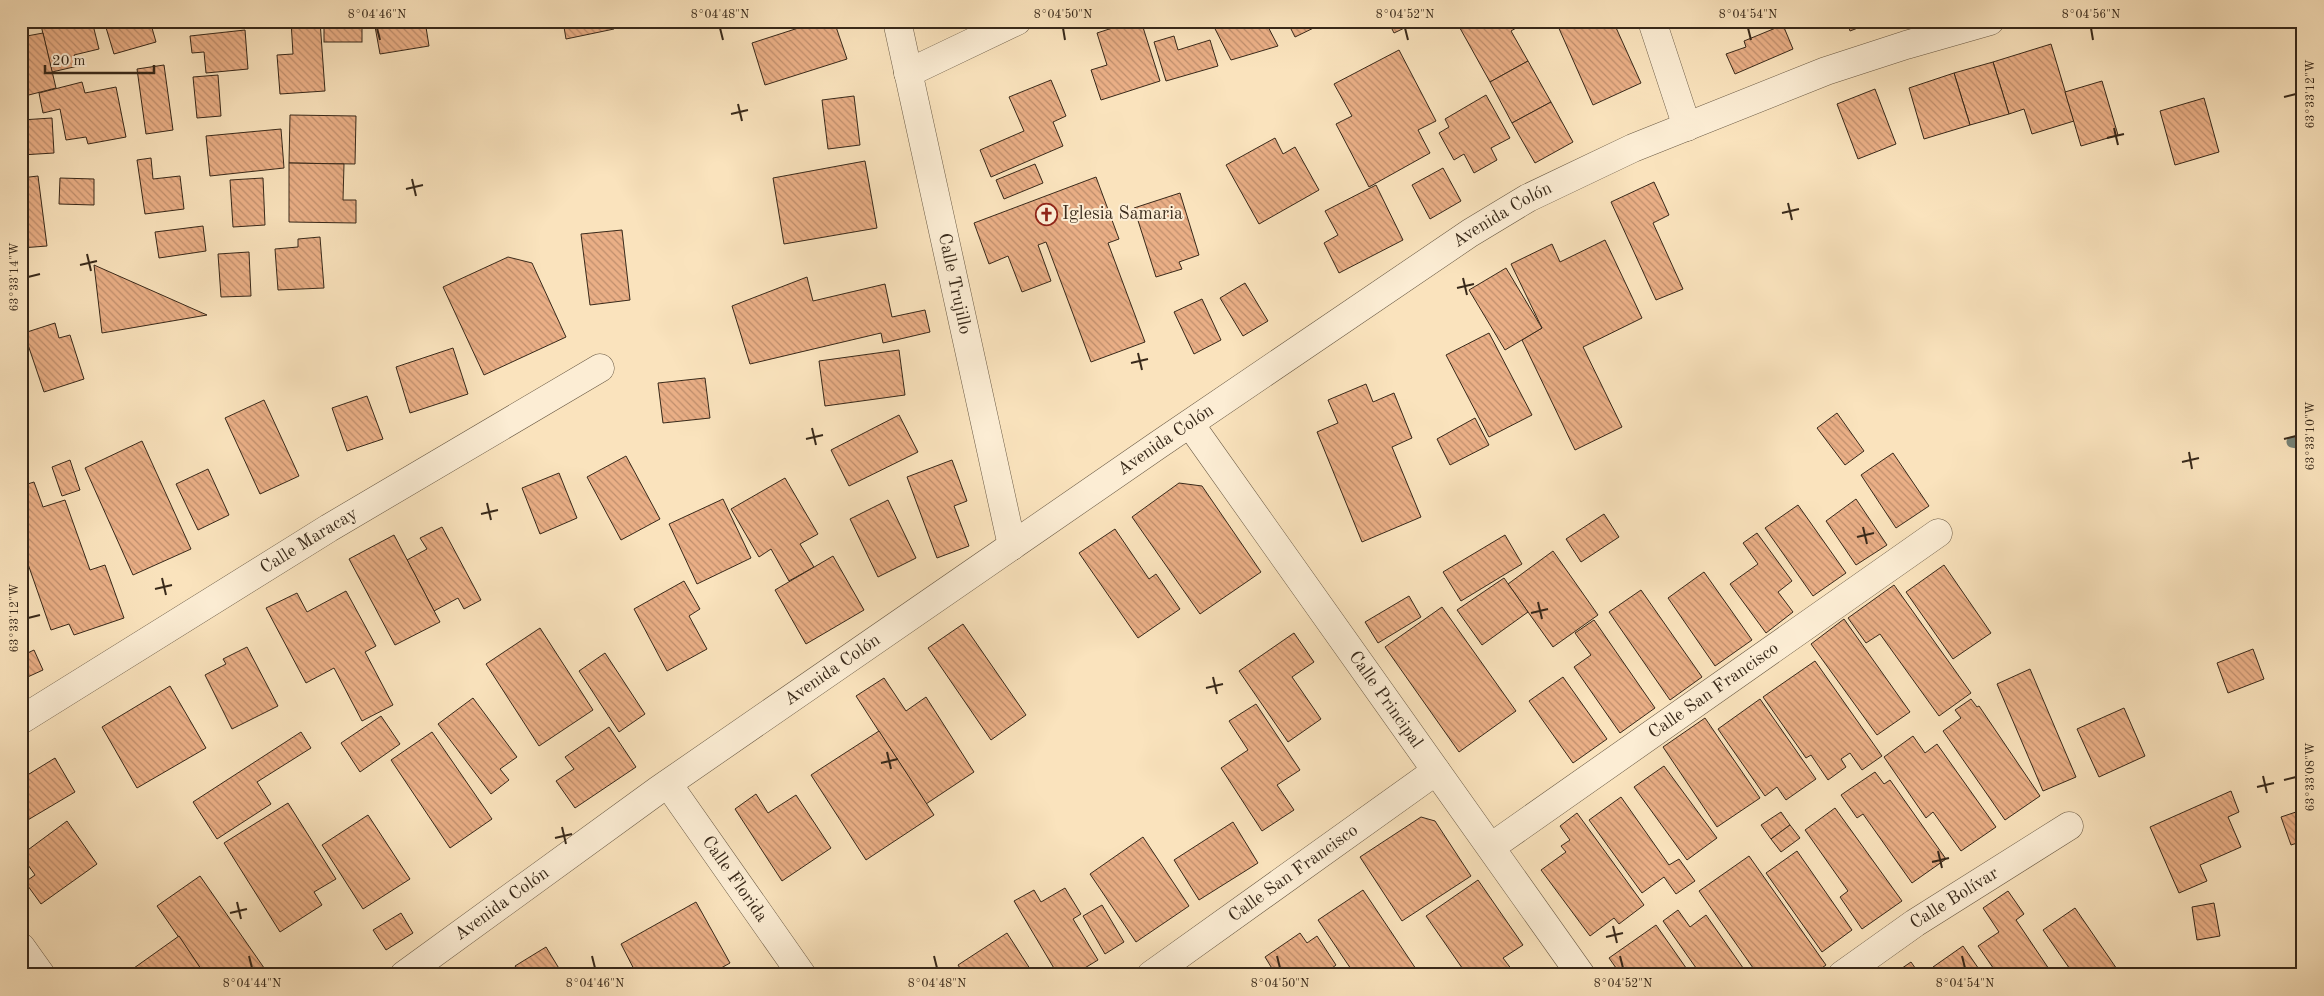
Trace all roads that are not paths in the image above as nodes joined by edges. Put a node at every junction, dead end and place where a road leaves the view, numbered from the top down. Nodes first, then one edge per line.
1 (896, 21) edge
2 (1017, 21) edge
3 (1652, 21) edge
4 (1990, 21) edge
5 (908, 73) junction
6 (1686, 127) junction
7 (600, 368) dead end
8 (1190, 424) junction
9 (1938, 533) dead end
10 (1012, 546) junction
11 (21, 720) edge
12 (1436, 771) junction
13 (668, 784) junction
14 (2069, 826) dead end
15 (1491, 847) junction
16 (21, 946) edge
17 (41, 975) edge
18 (404, 975) edge
19 (802, 975) edge
20 (1151, 975) edge
21 (1581, 975) edge
22 (1842, 975) edge

1 - 5 street, Calle Trujillo
2 - 5 street
3 - 6 street
4 - 6 street, Avenida Colón
5 - 10 street, Calle Trujillo
6 - 8 street, Avenida Colón
7 - 11 street, Calle Maracay
8 - 10 street, Avenida Colón
8 - 12 street, Calle Principal
9 - 15 street, Calle San Francisco
10 - 13 street, Avenida Colón
12 - 15 street, Calle Principal
12 - 20 street, Calle San Francisco
13 - 18 street, Avenida Colón
13 - 19 street, Calle Florida
14 - 22 street, Calle Bolívar
15 - 21 street, Calle Principal
16 - 17 street

